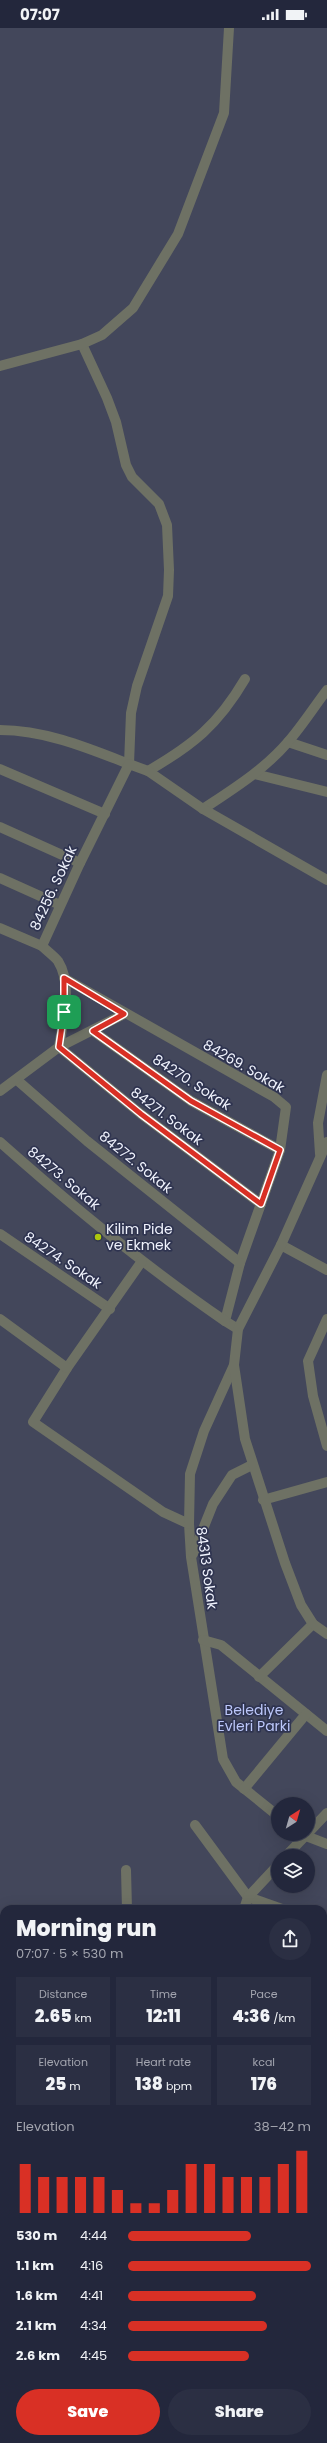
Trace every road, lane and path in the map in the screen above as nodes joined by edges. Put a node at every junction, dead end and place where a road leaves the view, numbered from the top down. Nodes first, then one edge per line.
1 (229, 28) edge
2 (82, 344) junction
3 (0, 366) edge
4 (244, 679) dead end
5 (327, 690) edge
6 (0, 730) edge
7 (288, 742) junction
8 (327, 755) edge
9 (129, 764) junction
10 (0, 769) edge
11 (148, 771) junction
12 (255, 774) junction
13 (327, 792) edge
14 (202, 809) junction
15 (105, 814) junction
16 (0, 828) edge
17 (80, 863) junction
18 (0, 878) edge
19 (327, 880) edge
20 (60, 905) junction
21 (0, 928) edge
22 (42, 946) junction
23 (64, 978) junction
24 (124, 1014) junction
25 (93, 1031) junction
26 (59, 1047) junction
27 (327, 1075) edge
28 (17, 1080) junction
29 (0, 1091) edge
30 (0, 1142) edge
31 (327, 1142) edge
32 (280, 1150) junction
33 (320, 1154) junction
34 (261, 1204) junction
35 (0, 1234) edge
36 (281, 1245) junction
37 (142, 1261) junction
38 (240, 1264) junction
39 (327, 1270) edge
40 (110, 1309) junction
41 (0, 1319) edge
42 (327, 1319) edge
43 (225, 1321) junction
44 (238, 1329) junction
45 (234, 1365) junction
46 (67, 1368) junction
47 (327, 1446) edge
48 (252, 1465) junction
49 (327, 1482) edge
50 (263, 1500) junction
51 (189, 1524) junction
52 (191, 1558) junction
53 (313, 1624) junction
54 (327, 1634) edge
55 (203, 1640) junction
56 (259, 1676) junction
57 (306, 1714) junction
58 (327, 1731) edge
59 (244, 1789) junction
60 (271, 1810) edge
61 (327, 1813) edge
62 (315, 1824) edge
63 (195, 1825) dead end
64 (315, 1839) edge
65 (299, 1841) edge
66 (327, 1844) edge
67 (292, 1849) edge
68 (126, 1870) dead end
69 (271, 1872) edge
70 (248, 1897) junction
71 (127, 1905) edge
72 (245, 1905) edge
73 (271, 1905) edge

1 - 2 street
2 - 3 street
2 - 9 street
4 - 11 street
5 - 7 street
6 - 9 street
7 - 8 street
7 - 12 street
9 - 11 street
9 - 15 street, 84256. Sokak
10 - 15 street
11 - 14 street
12 - 13 street
12 - 14 street
14 - 19 street
15 - 17 street, 84256. Sokak
16 - 17 street
17 - 20 street, 84256. Sokak
18 - 20 street
20 - 22 street, 84256. Sokak
21 - 22 street
22 - 23 street, 84256. Sokak
23 - 24 street, 84269. Sokak
23 - 26 street, 84256. Sokak
24 - 25 street
24 - 32 street, 84269. Sokak
25 - 26 street
25 - 32 street, 84270. Sokak
26 - 28 street
26 - 34 street, 84271. Sokak
27 - 33 street
28 - 29 street
28 - 38 street, 84272. Sokak
30 - 37 street, 84273. Sokak
31 - 33 street
32 - 34 street, 84269. Sokak
33 - 36 street
34 - 38 street, 84269. Sokak
35 - 40 street, 84274. Sokak
36 - 39 street
36 - 44 street
37 - 40 street
37 - 43 street, 84273. Sokak
38 - 43 street, 84269. Sokak
40 - 46 street
41 - 46 street
42 - 47 street
43 - 44 street
44 - 45 street
45 - 48 street
45 - 51 street
46 - 51 street, 84313 Sokak
48 - 50 street
48 - 52 street
49 - 50 street
50 - 53 street
51 - 52 street, 84313 Sokak
52 - 55 street, 84313 Sokak
53 - 54 street
53 - 56 street
55 - 56 street
55 - 59 street, 84313 Sokak
56 - 57 street
57 - 58 street
57 - 59 street
59 - 60 street, 84313 Sokak
61 - 62 street
63 - 70 street
64 - 66 street
65 - 67 street
68 - 71 street
69 - 70 street
70 - 72 street
70 - 73 street

